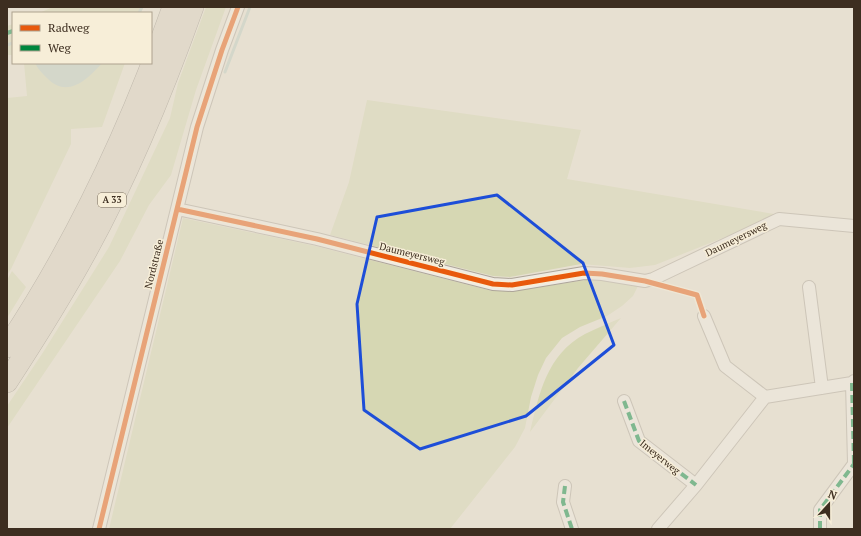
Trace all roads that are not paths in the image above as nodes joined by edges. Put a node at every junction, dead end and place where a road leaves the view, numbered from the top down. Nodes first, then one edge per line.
1 (173, 7) edge
2 (193, 7) edge
3 (238, 7) edge
4 (152, 62) edge
5 (151, 64) edge
6 (177, 209) junction
7 (854, 226) edge
8 (809, 287) dead end
9 (704, 316) dead end
10 (7, 347) edge
11 (7, 382) edge
12 (853, 382) edge
13 (822, 388) junction
14 (764, 397) junction
15 (624, 402) dead end
16 (854, 463) edge
17 (696, 485) junction
18 (565, 486) dead end
19 (98, 529) edge
20 (572, 529) edge
21 (658, 529) edge
22 (820, 529) edge

1 - 4 highway, A 33
2 - 11 highway, A 33
3 - 6 street, Nordstraße
5 - 10 highway, A 33
6 - 7 street, Daumeyersweg
6 - 19 street, Nordstraße
8 - 13 street
9 - 14 street
12 - 13 street
12 - 16 street
13 - 14 street
14 - 17 street
15 - 17 street, Imeyerweg
16 - 22 street
17 - 21 street
18 - 20 street

